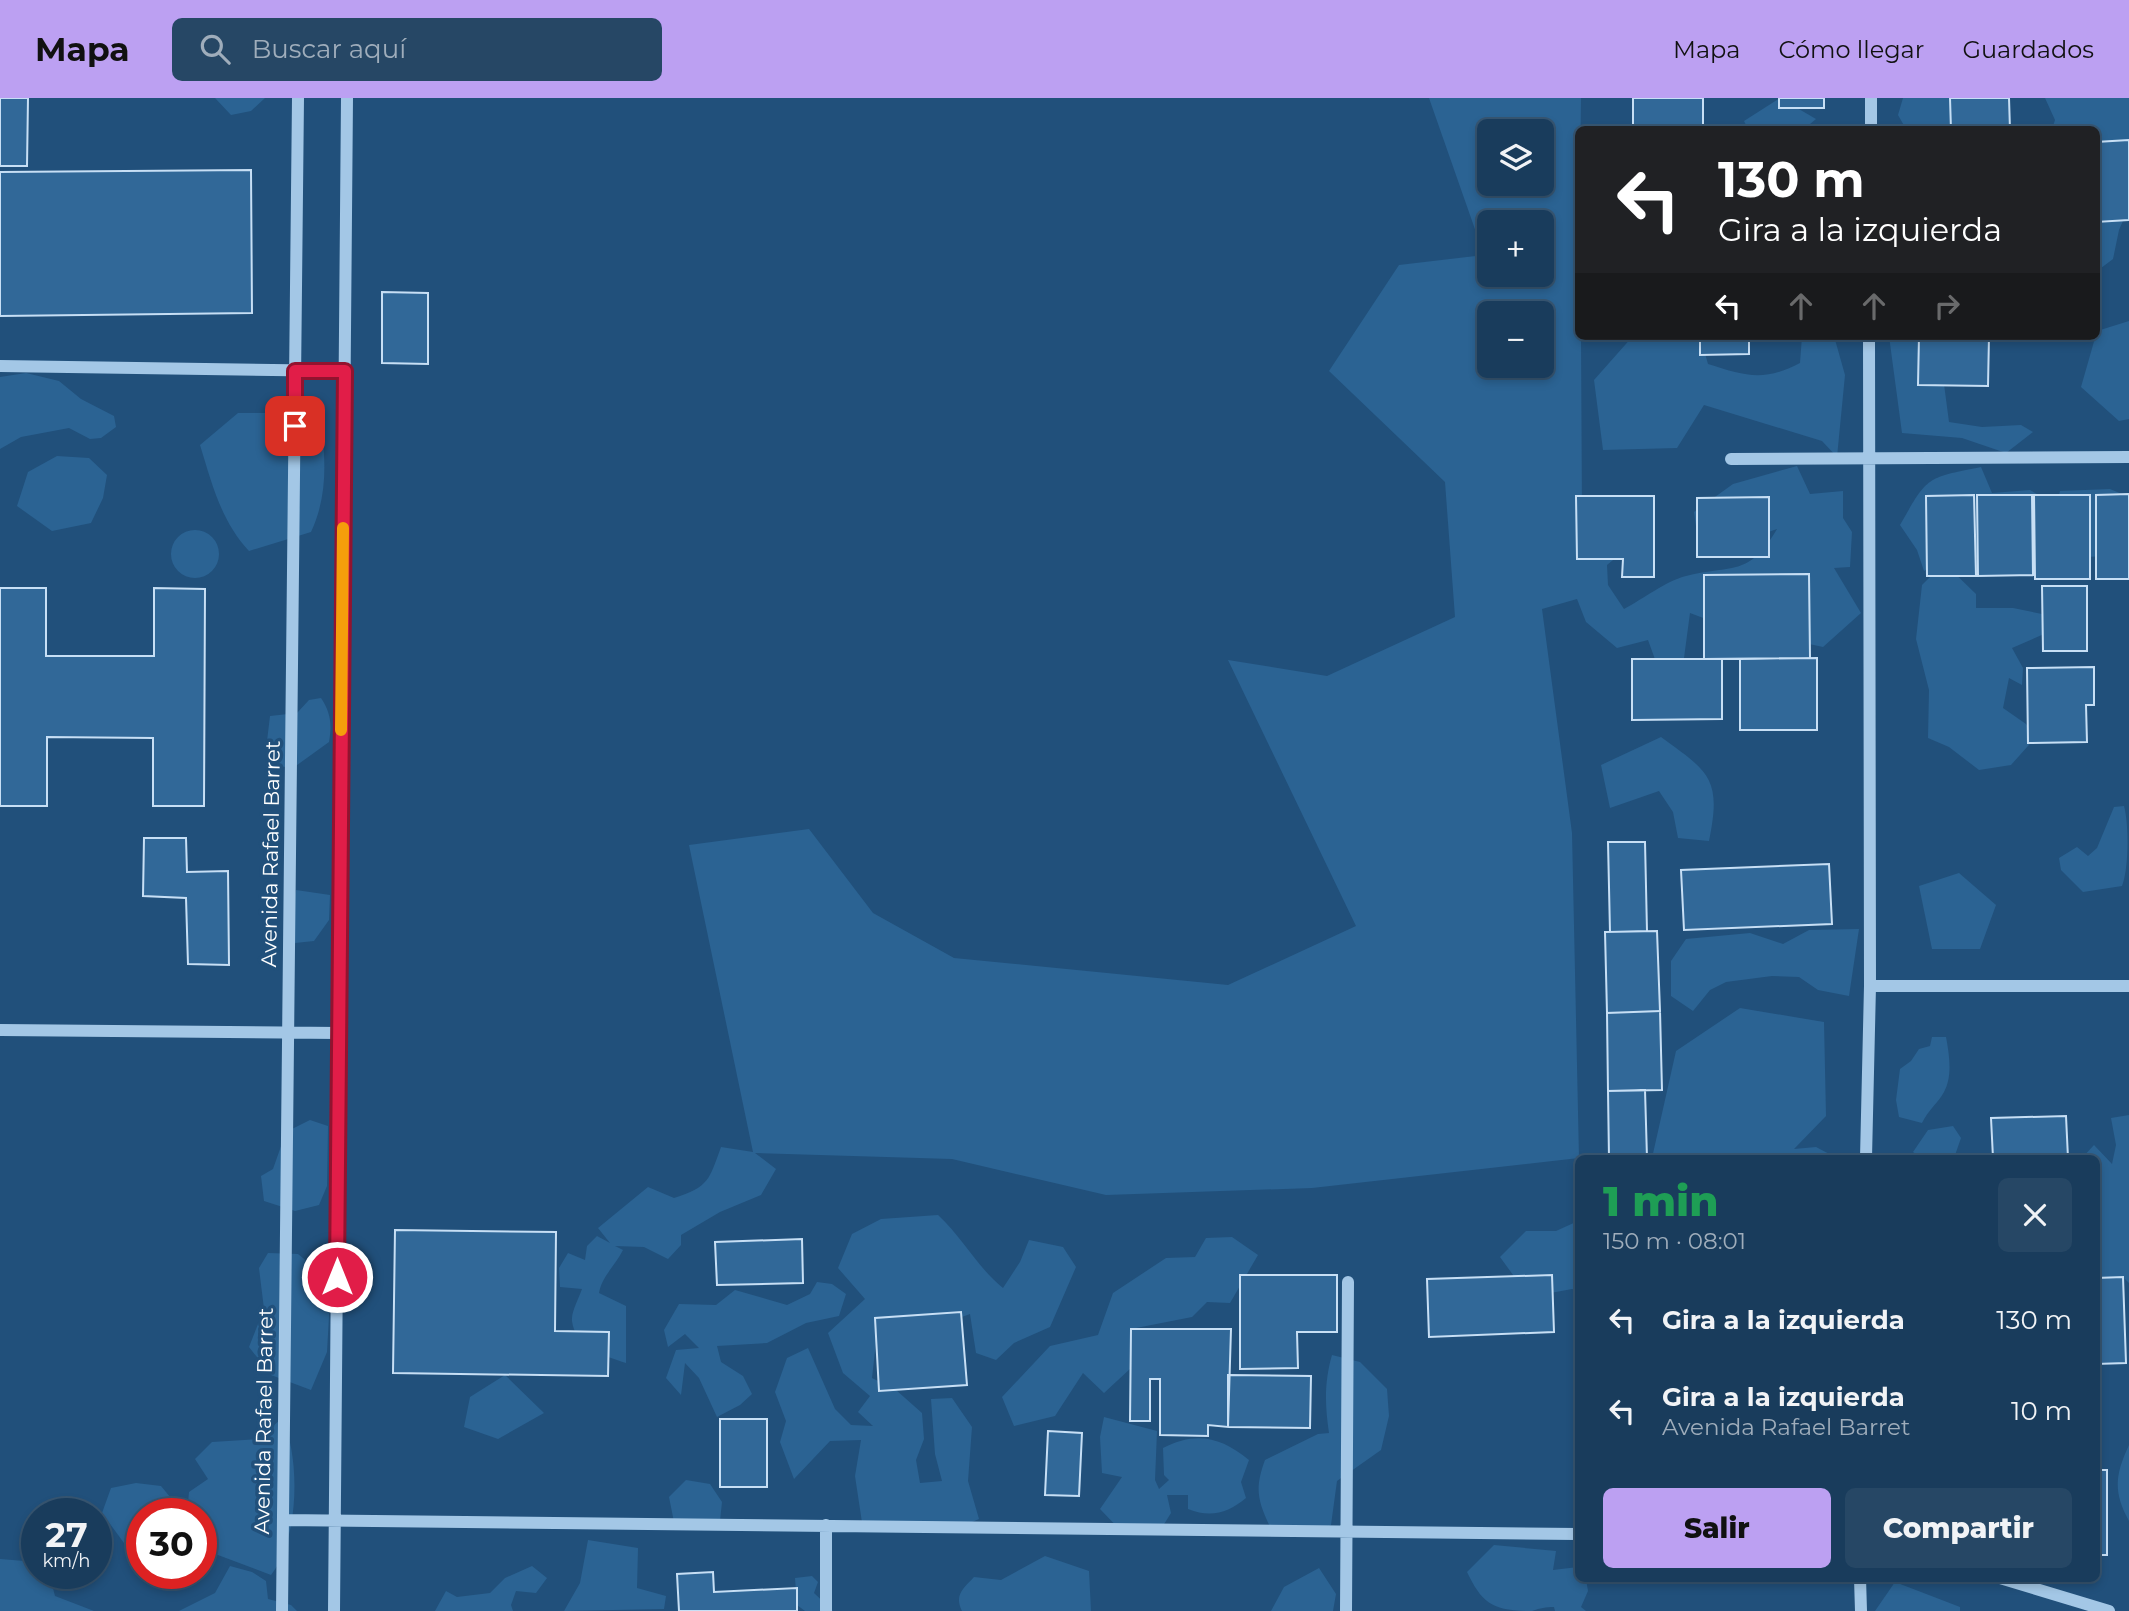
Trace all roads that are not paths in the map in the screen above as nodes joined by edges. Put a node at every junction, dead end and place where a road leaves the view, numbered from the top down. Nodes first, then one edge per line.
1 (298, 98) edge
2 (347, 98) edge
3 (1871, 98) edge
4 (1871, 126) edge
5 (1869, 340) edge
6 (0, 366) edge
7 (295, 371) junction
8 (345, 371) junction
9 (2129, 457) edge
10 (1868, 458) junction
11 (1731, 459) dead end
12 (1870, 986) junction
13 (2129, 986) edge
14 (0, 1030) edge
15 (288, 1033) junction
16 (339, 1033) junction
17 (1866, 1155) edge
18 (1348, 1282) dead end
19 (283, 1520) junction
20 (334, 1521) junction
21 (826, 1525) junction
22 (1346, 1531) junction
23 (1575, 1534) edge
24 (1860, 1582) edge
25 (2013, 1582) edge
26 (282, 1611) edge
27 (334, 1611) edge
28 (826, 1611) edge
29 (1346, 1611) edge
30 (1861, 1611) edge
31 (2109, 1611) edge

1 - 7 street, Avenida Rafael Barret
2 - 8 street
3 - 4 street
5 - 10 street
6 - 7 street
7 - 8 street
7 - 15 street, Avenida Rafael Barret
8 - 16 street
9 - 10 street
10 - 11 street
10 - 12 street
12 - 13 street
12 - 17 street
14 - 15 street
15 - 16 street
15 - 19 street, Avenida Rafael Barret
16 - 20 street
18 - 22 street
19 - 20 street
19 - 26 street, Avenida Rafael Barret
20 - 21 street
20 - 27 street
21 - 22 street
21 - 28 street
22 - 23 street
22 - 29 street
24 - 30 street
25 - 31 street

